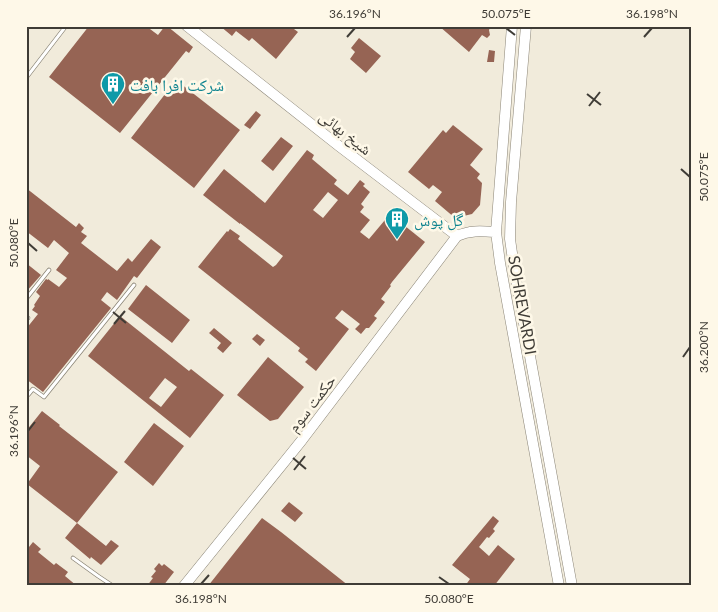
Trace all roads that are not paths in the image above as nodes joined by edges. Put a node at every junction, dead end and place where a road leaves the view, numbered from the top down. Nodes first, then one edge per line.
1 (66, 26) edge
2 (187, 26) edge
3 (512, 26) edge
4 (526, 26) edge
5 (26, 78) edge
6 (496, 232) junction
7 (457, 236) junction
8 (49, 270) dead end
9 (134, 285) dead end
10 (26, 299) edge
11 (26, 393) edge
12 (73, 558) dead end
13 (113, 586) edge
14 (184, 586) edge
15 (559, 586) edge
16 (572, 586) edge

1 - 5 lane
2 - 7 main road, شیخ بهائی
3 - 6 main road, SOHREVARDI
4 - 16 main road, SOHREVARDI
6 - 7 main road
6 - 15 main road, SOHREVARDI
7 - 14 main road, حکمت سوم
8 - 10 lane
9 - 11 lane
12 - 13 lane

